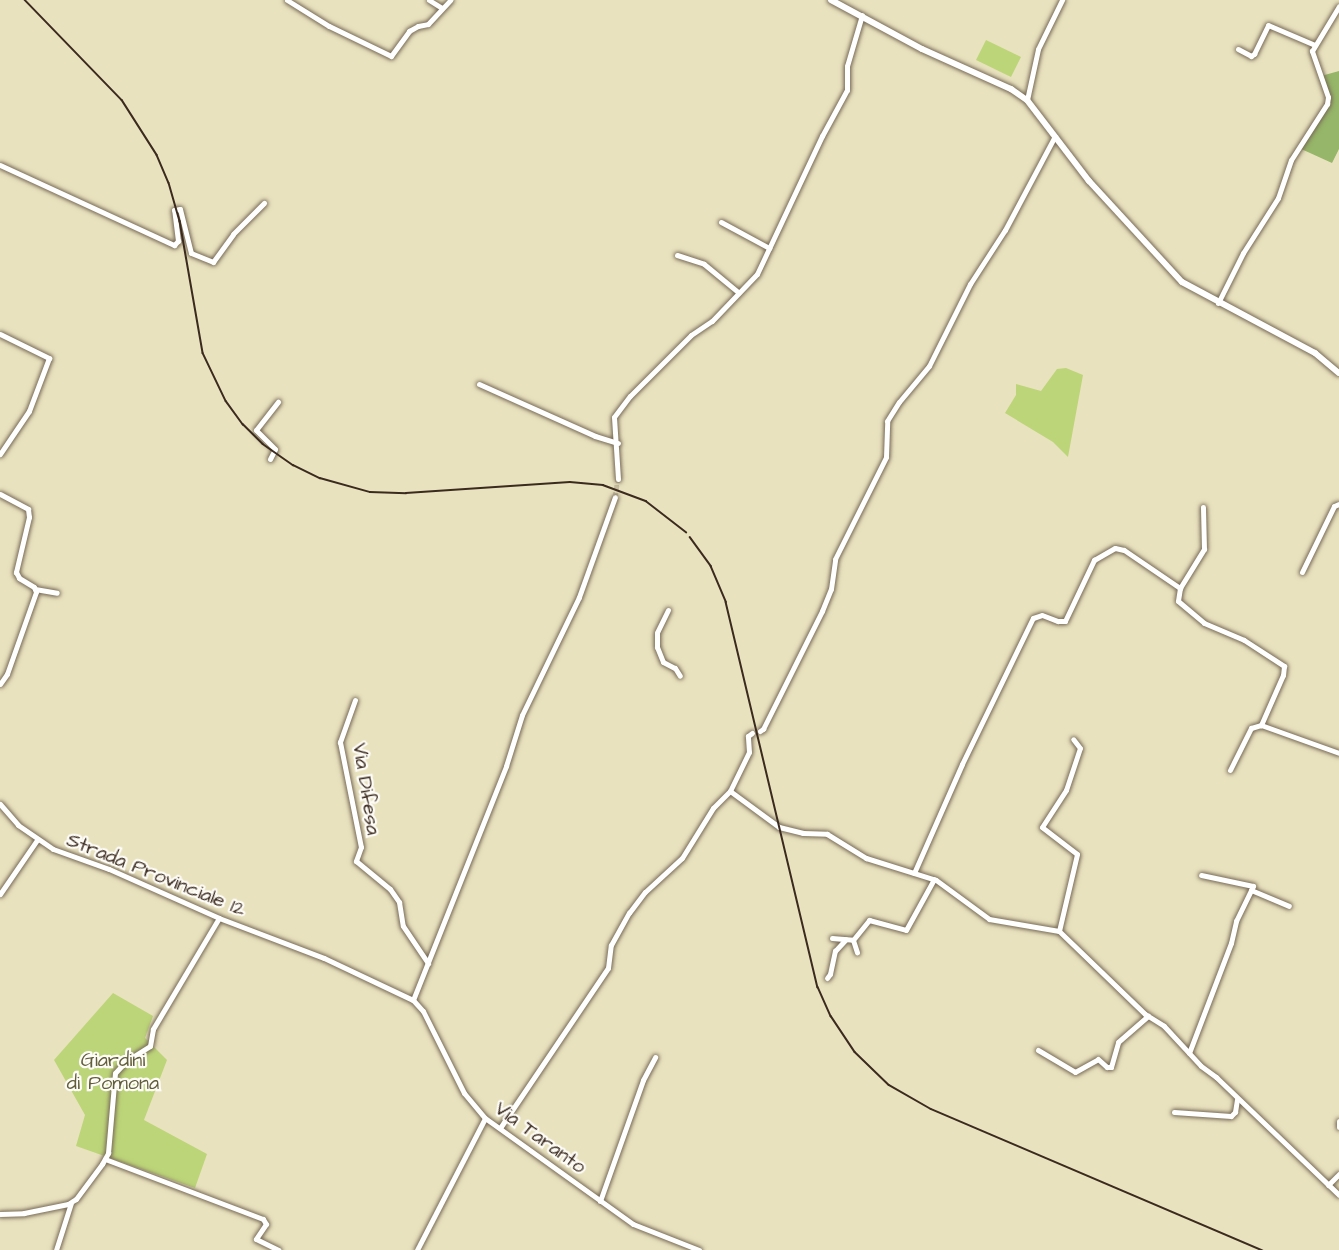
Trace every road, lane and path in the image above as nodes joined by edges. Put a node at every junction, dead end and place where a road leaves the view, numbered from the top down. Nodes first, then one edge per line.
1 (287, 0) edge
2 (429, 0) edge
3 (450, 0) edge
4 (831, 0) edge
5 (1062, 0) edge
6 (1339, 6) edge
7 (442, 9) junction
8 (862, 15) junction
9 (1315, 45) junction
10 (1238, 49) dead end
11 (1027, 100) junction
12 (1055, 136) junction
13 (0, 165) edge
14 (264, 203) dead end
15 (721, 222) dead end
16 (769, 248) junction
17 (676, 255) dead end
18 (739, 292) junction
19 (1218, 303) junction
20 (0, 334) edge
21 (1339, 373) edge
22 (479, 384) dead end
23 (278, 402) dead end
24 (618, 443) junction
25 (0, 454) edge
26 (270, 459) dead end
27 (618, 479) tunnel mouth
28 (0, 494) edge
29 (615, 497) tunnel mouth
30 (1339, 504) edge
31 (1203, 507) dead end
32 (1302, 572) dead end
33 (1180, 588) junction
34 (35, 589) junction
35 (57, 593) dead end
36 (668, 610) dead end
37 (680, 676) dead end
38 (0, 684) edge
39 (354, 700) dead end
40 (1261, 725) junction
41 (760, 731) dead end
42 (752, 733) dead end
43 (1073, 739) dead end
44 (1339, 753) edge
45 (1230, 771) dead end
46 (730, 791) junction
47 (0, 804) edge
48 (37, 840) junction
49 (914, 873) junction
50 (1201, 875) dead end
51 (934, 879) junction
52 (1251, 890) junction
53 (0, 894) edge
54 (1289, 906) dead end
55 (219, 918) junction
56 (1059, 931) junction
57 (832, 938) dead end
58 (850, 940) junction
59 (857, 952) dead end
60 (428, 963) junction
61 (827, 978) dead end
62 (413, 1000) junction
63 (1148, 1016) junction
64 (1038, 1050) dead end
65 (1189, 1053) junction
66 (656, 1057) dead end
67 (1237, 1099) junction
68 (1174, 1112) dead end
69 (485, 1118) junction
70 (1339, 1121) edge
71 (1339, 1127) edge
72 (500, 1128) junction
73 (105, 1159) junction
74 (1339, 1174) edge
75 (1328, 1185) junction
76 (1339, 1195) edge
77 (600, 1201) junction
78 (72, 1202) junction
79 (0, 1214) edge
80 (56, 1250) edge
81 (279, 1250) edge
82 (417, 1250) edge
83 (699, 1250) edge

1 - 7 street
2 - 7 street
3 - 7 street
4 - 8 main road
5 - 11 street
6 - 9 street
8 - 11 main road
8 - 16 street
9 - 10 street
9 - 19 street
11 - 12 main road
12 - 19 main road
12 - 41 street
13 - 14 street
15 - 16 street
16 - 18 street
17 - 18 street
18 - 24 street
19 - 21 main road
20 - 25 street
22 - 24 street
23 - 26 street
24 - 27 street
28 - 34 street
29 - 60 street
30 - 32 street
31 - 33 street
33 - 40 street
33 - 49 street
34 - 35 street
34 - 38 street
36 - 37 street
39 - 60 street, Via Difesa
40 - 44 street
40 - 45 street
42 - 46 street
43 - 56 street
46 - 49 street
46 - 72 street
47 - 48 street, Strada Provinciale 12
48 - 53 street
48 - 55 street, Strada Provinciale 12
49 - 51 street
50 - 52 street
51 - 56 street
51 - 58 street
52 - 54 street
52 - 65 street
55 - 62 street, Strada Provinciale 12
55 - 73 street
56 - 63 street
57 - 58 street
58 - 59 street
58 - 61 street
60 - 62 street
62 - 69 street, Via Taranto
63 - 64 street
63 - 65 street
65 - 67 street
66 - 77 street
67 - 68 street
67 - 75 street
69 - 72 street, Via Taranto
69 - 82 street
70 - 71 street
72 - 77 street, Via Taranto
73 - 78 street
73 - 81 street
74 - 75 street
75 - 76 street
77 - 83 street, Via Taranto
78 - 79 street
78 - 80 street

